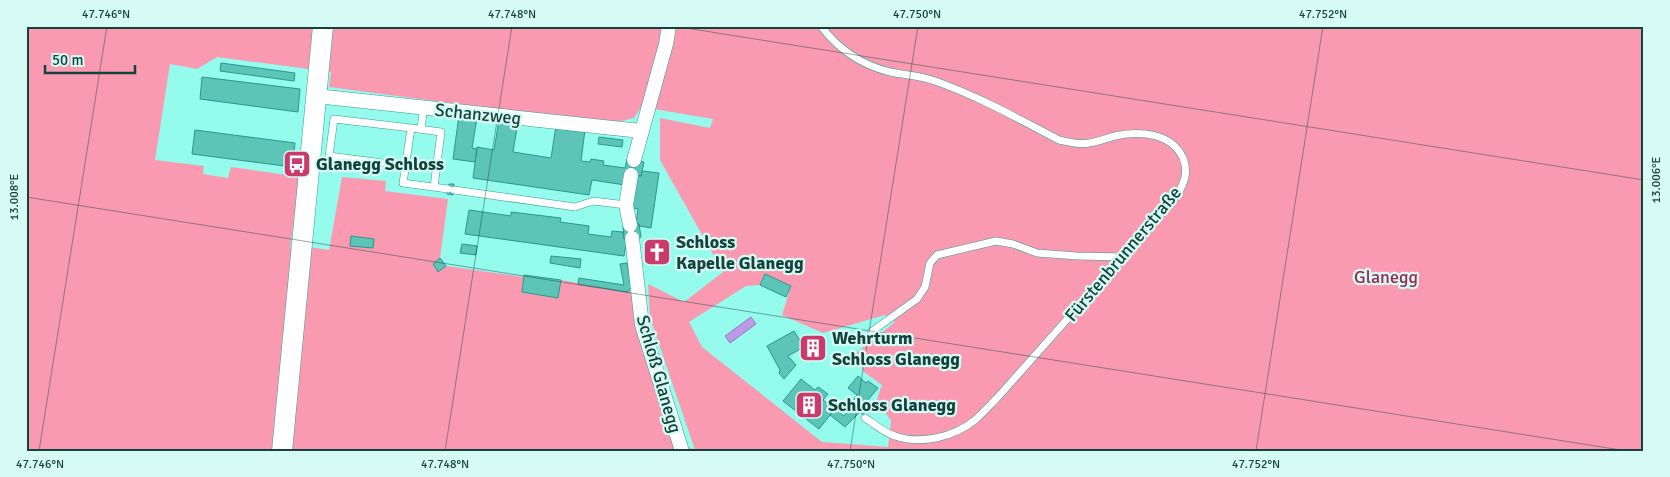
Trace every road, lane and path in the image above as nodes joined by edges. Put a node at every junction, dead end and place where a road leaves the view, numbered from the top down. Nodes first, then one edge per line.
1 (323, 26) edge
2 (669, 26) edge
3 (821, 26) edge
4 (316, 96) junction
5 (423, 113) dead end
6 (411, 128) junction
7 (421, 129) junction
8 (641, 131) junction
9 (634, 160) dead end
10 (406, 166) junction
11 (631, 174) dead end
12 (434, 187) junction
13 (626, 205) junction
14 (1123, 257) junction
15 (871, 332) dead end
16 (865, 418) dead end
17 (282, 451) edge
18 (682, 451) edge

1 - 4 street
2 - 8 street
3 - 14 lane, Fürstenbrunnerstraße
4 - 8 street, Schanzweg
4 - 17 street
5 - 7 lane
6 - 7 lane
6 - 10 lane
6 - 10 lane
7 - 12 lane
8 - 9 street
10 - 12 lane
11 - 13 street, Schloß Glanegg
12 - 13 lane
13 - 18 street, Schloß Glanegg
14 - 15 lane
14 - 16 lane, Fürstenbrunnerstraße

